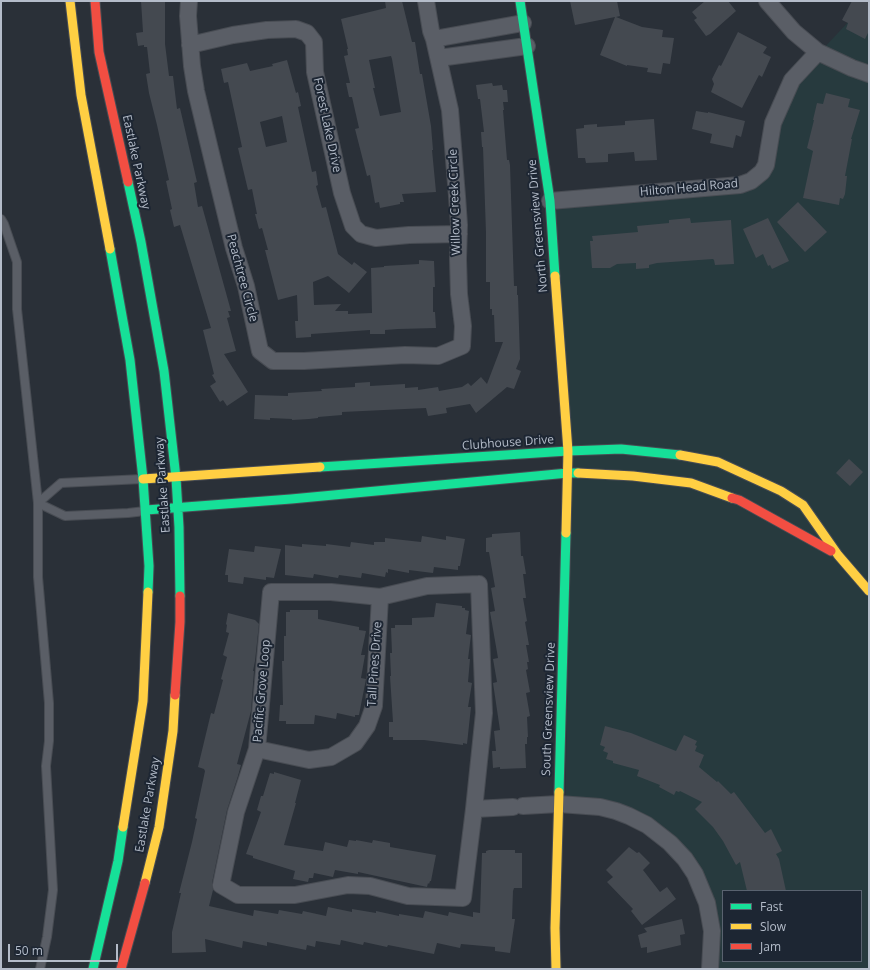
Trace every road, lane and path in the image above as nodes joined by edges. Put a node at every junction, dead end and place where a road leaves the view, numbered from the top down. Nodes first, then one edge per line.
1 (70, 1) edge
2 (189, 1) edge
3 (426, 1) edge
4 (520, 1) edge
5 (768, 1) edge
6 (93, 2) edge
7 (524, 23) junction
8 (434, 39) junction
9 (190, 45) junction
10 (527, 46) junction
11 (818, 52) junction
12 (439, 58) junction
13 (869, 74) edge
14 (550, 200) junction
15 (1, 219) edge
16 (459, 234) junction
17 (462, 346) joint
18 (568, 450) junction
19 (568, 473) junction
20 (176, 478) junction
21 (144, 479) junction
22 (38, 503) junction
23 (178, 508) junction
24 (146, 510) junction
25 (838, 555) junction
26 (869, 591) edge
27 (380, 598) junction
28 (257, 749) junction
29 (559, 804) junction
30 (474, 810) junction
31 (40, 969) edge
32 (93, 969) edge
33 (121, 969) edge
34 (556, 969) edge
35 (710, 969) edge

1 - 21 street, Eastlake Parkway
2 - 9 street, Peachtree Circle
3 - 8 street, Willow Creek Circle
4 - 7 street, North Greensview Drive
5 - 11 street
6 - 20 street, Eastlake Parkway
7 - 8 street
7 - 10 street, North Greensview Drive
8 - 12 street, Willow Creek Circle
9 - 16 street, Forest Lake Drive
9 - 17 street, Peachtree Circle
10 - 12 street
10 - 14 street, North Greensview Drive
11 - 13 street
11 - 14 street, Hilton Head Road
12 - 16 street, Willow Creek Circle
14 - 18 street, North Greensview Drive
15 - 22 lane
16 - 17 street, Willow Creek Circle
18 - 19 street, South Greensview Drive
18 - 20 street, Clubhouse Drive
18 - 25 street, Clubhouse Drive
19 - 23 street, Clubhouse Drive
19 - 25 street, Clubhouse Drive
19 - 29 street, South Greensview Drive
20 - 21 street, Clubhouse Drive
20 - 23 street, Eastlake Parkway
21 - 22 lane
21 - 24 street, Eastlake Parkway
22 - 24 lane
22 - 31 lane
23 - 24 street, Clubhouse Drive
23 - 33 street, Eastlake Parkway
24 - 32 street, Eastlake Parkway
25 - 26 street, Clubhouse Drive
27 - 28 street, Tall Pines Drive
27 - 28 street, Pacific Grove Loop
27 - 30 street, Pacific Grove Loop
28 - 30 street, Pacific Grove Loop
29 - 30 street
29 - 34 street, South Greensview Drive
29 - 35 street

